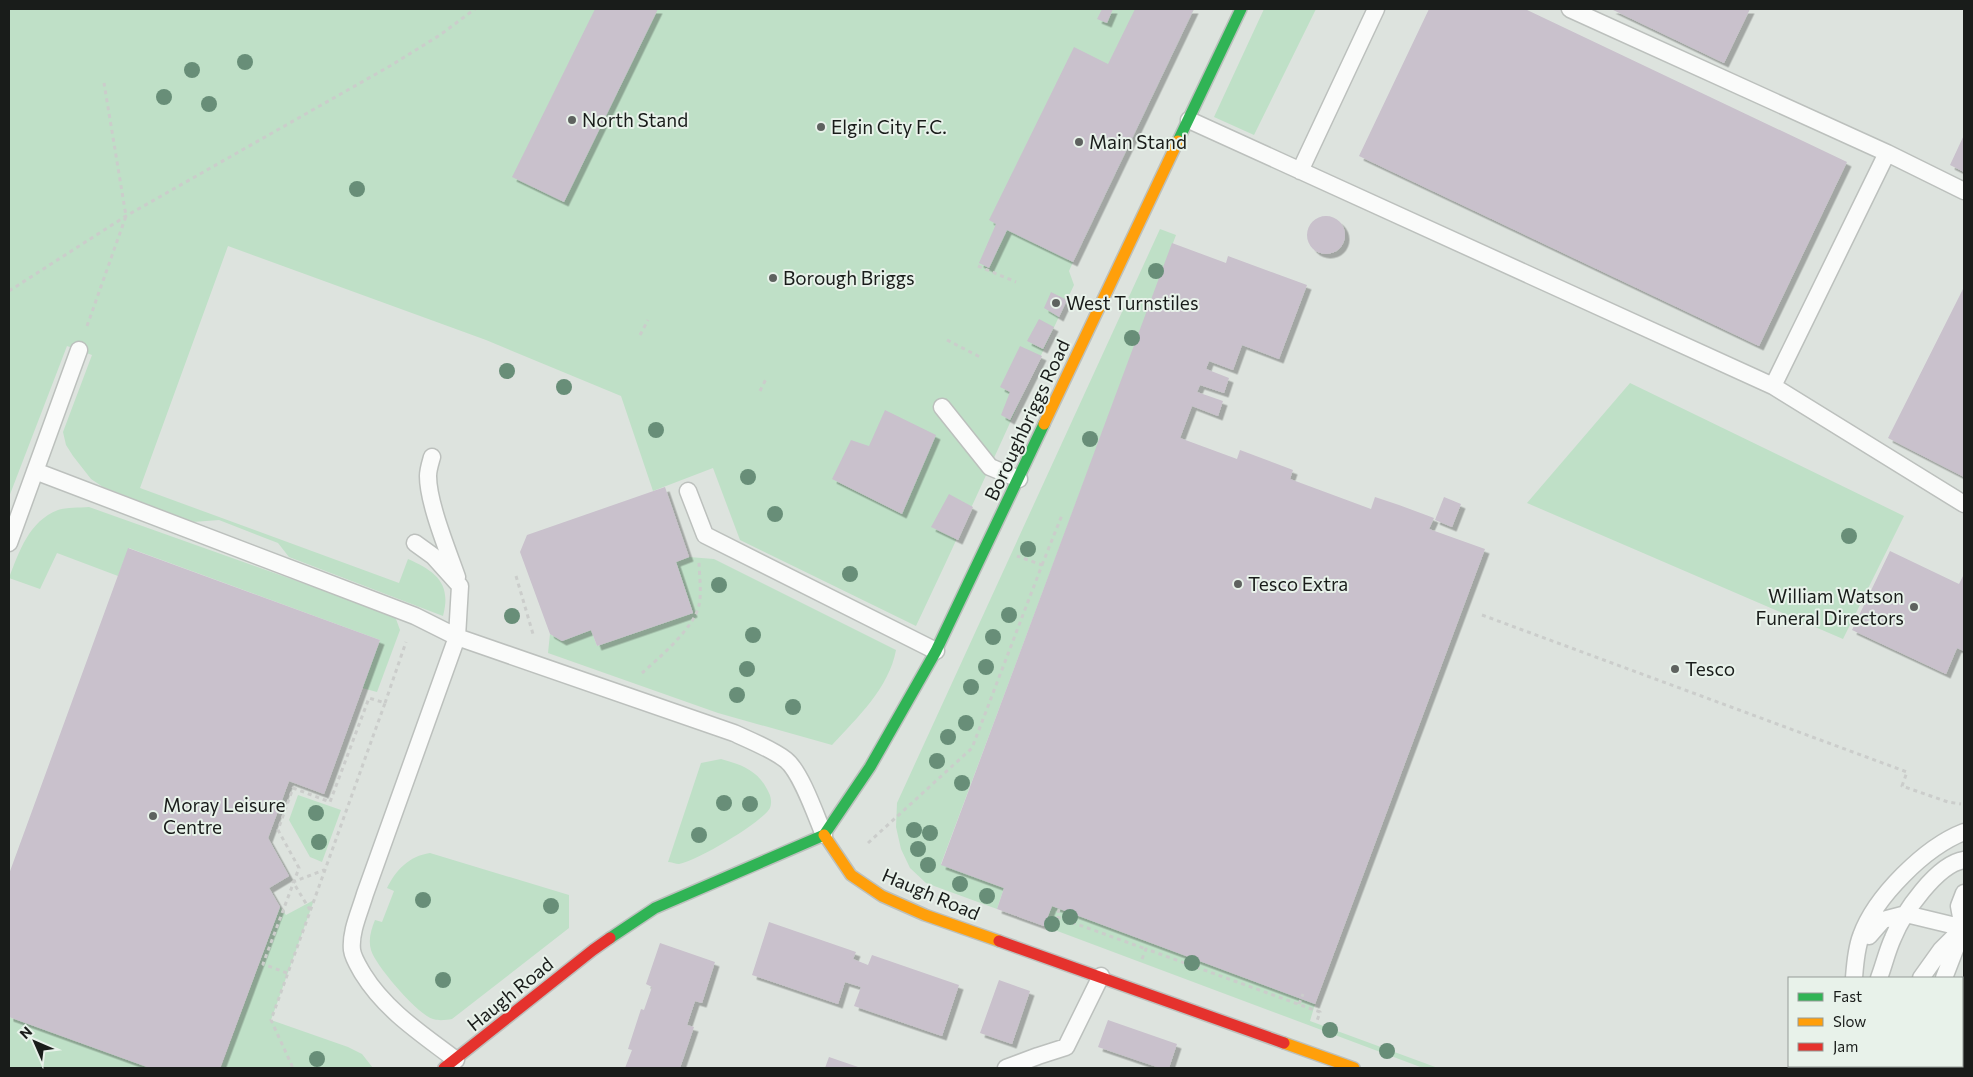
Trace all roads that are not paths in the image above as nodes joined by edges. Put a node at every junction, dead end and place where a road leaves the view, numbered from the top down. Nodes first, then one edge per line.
1 (1241, 9) edge
2 (1376, 9) edge
3 (1570, 9) edge
4 (1189, 120) junction
5 (1886, 153) junction
6 (1300, 171) junction
7 (1964, 191) edge
8 (79, 350) road end
9 (1772, 386) junction
10 (942, 407) dead end
11 (432, 458) dead end
12 (35, 471) junction
13 (1019, 479) junction
14 (688, 490) dead end
15 (1964, 504) edge
16 (9, 543) edge
17 (414, 543) dead end
18 (460, 586) junction
19 (457, 637) junction
20 (936, 651) junction
21 (1964, 832) edge
22 (824, 836) junction
23 (1964, 860) edge
24 (1964, 893) edge
25 (1906, 914) junction
26 (1964, 928) edge
27 (1858, 949) junction
28 (1101, 976) junction
29 (1854, 977) edge
30 (1879, 977) edge
31 (1922, 977) edge
32 (1944, 977) edge
33 (450, 1064) edge
34 (1006, 1068) edge
35 (1354, 1068) edge

1 - 4 street, Boroughbriggs Road
2 - 6 lane
3 - 5 lane
4 - 6 lane
4 - 13 street, Boroughbriggs Road
5 - 7 lane
5 - 9 lane
6 - 9 lane
8 - 12 lane
9 - 15 lane
10 - 13 lane
11 - 18 lane
12 - 16 lane
12 - 19 lane
13 - 20 street, Boroughbriggs Road
14 - 20 lane
17 - 18 lane
18 - 19 lane
19 - 22 lane
19 - 33 lane
20 - 22 street, Boroughbriggs Road
21 - 27 lane
22 - 28 street, Haugh Road
22 - 33 street, Haugh Road
23 - 25 lane
24 - 26 lane
25 - 26 lane
25 - 27 lane
25 - 30 lane
26 - 31 lane
26 - 32 lane
27 - 29 lane
28 - 34 lane
28 - 35 street, Haugh Road

